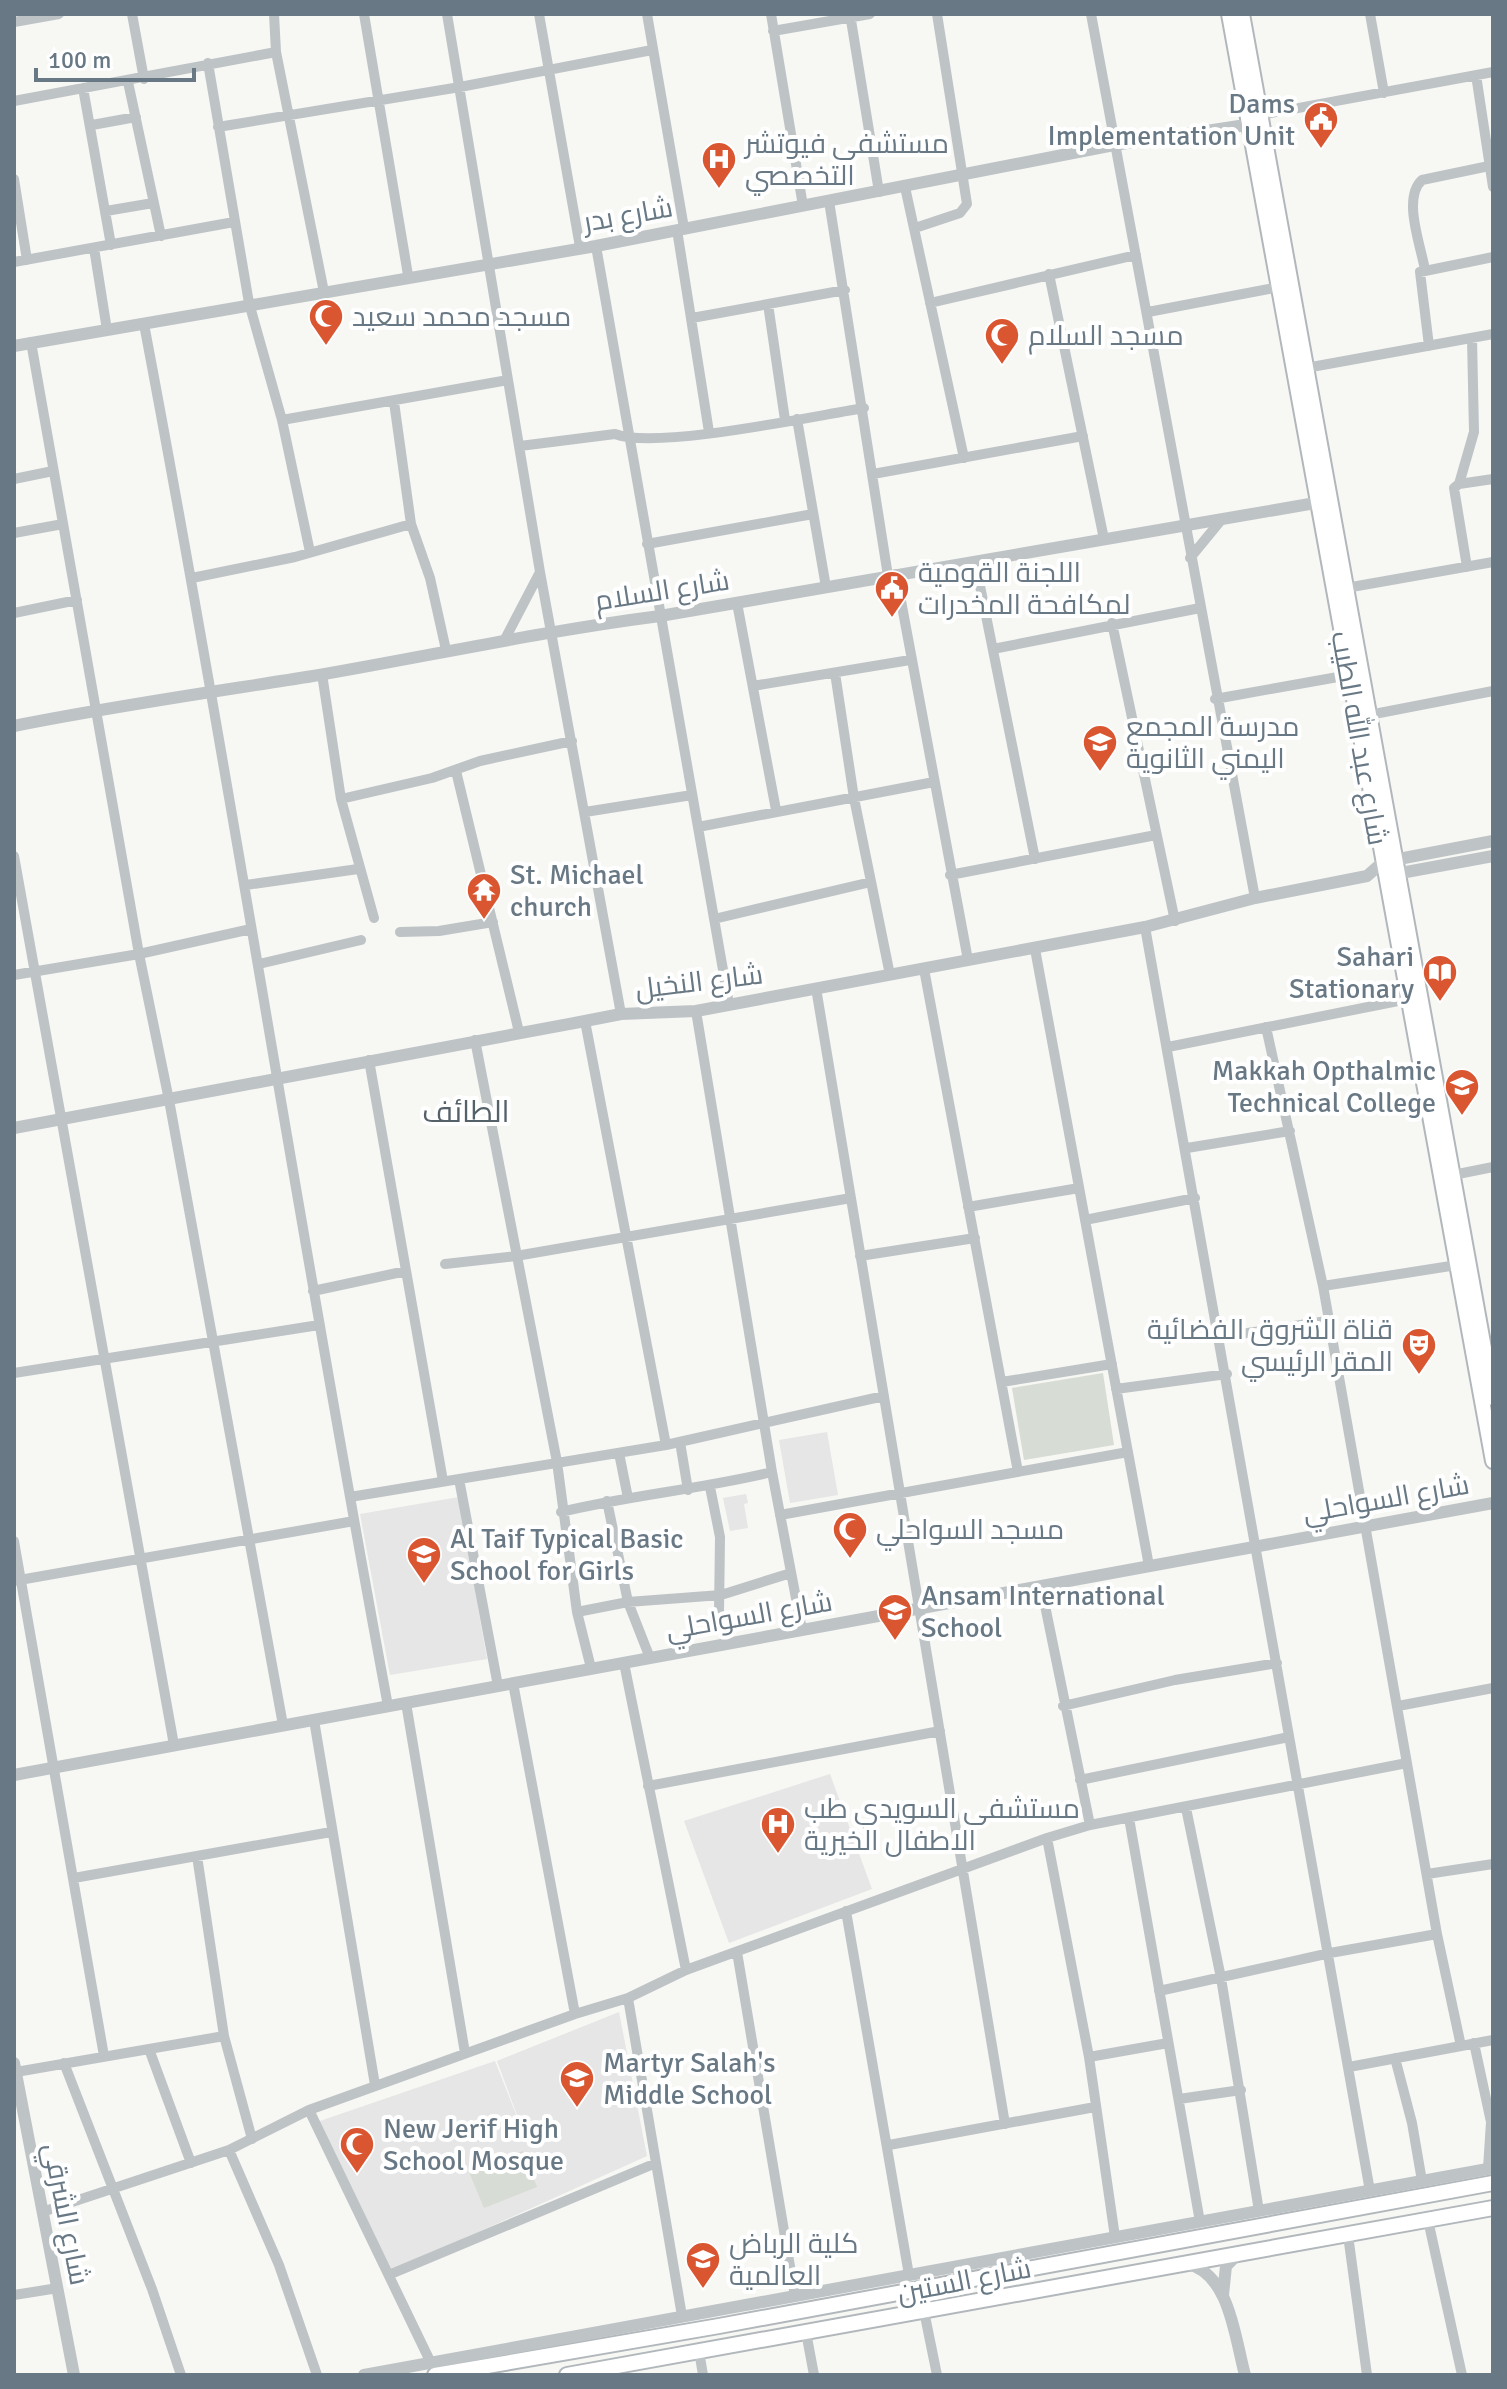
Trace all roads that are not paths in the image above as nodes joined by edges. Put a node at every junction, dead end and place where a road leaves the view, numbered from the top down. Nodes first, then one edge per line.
1 (59, 14) edge
2 (132, 14) edge
3 (274, 14) edge
4 (364, 14) edge
5 (447, 14) edge
6 (539, 14) edge
7 (647, 14) edge
8 (771, 14) edge
9 (870, 14) edge
10 (937, 14) edge
11 (1091, 14) edge
12 (1229, 14) edge
13 (1242, 14) edge
14 (1370, 14) edge
15 (851, 16) edge
16 (14, 22) edge
17 (773, 31) junction
18 (652, 50) junction
19 (276, 52) junction
20 (208, 63) junction
21 (550, 68) junction
22 (1493, 72) edge
23 (1476, 75) junction
24 (144, 79) junction
25 (128, 82) junction
26 (460, 87) junction
27 (83, 88) junction
28 (1384, 93) junction
29 (14, 101) edge
30 (377, 101) junction
31 (288, 116) junction
32 (136, 117) junction
33 (1255, 120) junction
34 (92, 125) junction
35 (218, 127) junction
36 (1114, 145) junction
37 (1489, 166) junction
38 (964, 176) junction
39 (14, 179) edge
40 (905, 187) junction
41 (1493, 187) edge
42 (879, 192) junction
43 (829, 201) junction
44 (16, 202) edge
45 (153, 203) junction
46 (803, 206) junction
47 (106, 211) junction
48 (234, 222) junction
49 (915, 228) junction
50 (681, 229) junction
51 (161, 236) junction
52 (111, 245) junction
53 (596, 246) junction
54 (580, 247) junction
55 (94, 248) junction
56 (1136, 255) junction
57 (1493, 257) edge
58 (27, 260) junction
59 (14, 262) edge
60 (490, 262) junction
61 (1425, 270) junction
62 (1049, 274) junction
63 (408, 275) junction
64 (1279, 287) junction
65 (845, 290) junction
66 (324, 292) junction
67 (249, 303) junction
68 (930, 303) junction
69 (768, 304) junction
70 (1148, 312) junction
71 (692, 318) junction
72 (144, 324) junction
73 (107, 330) junction
74 (1493, 334) edge
75 (1472, 338) junction
76 (31, 342) junction
77 (14, 346) edge
78 (1429, 346) junction
79 (1306, 368) junction
80 (508, 380) junction
81 (394, 402) junction
82 (864, 408) junction
83 (797, 419) junction
84 (282, 420) junction
85 (785, 420) junction
86 (709, 432) junction
87 (1083, 436) junction
88 (628, 439) junction
89 (520, 446) junction
90 (964, 458) junction
91 (53, 471) junction
92 (873, 474) junction
93 (14, 479) edge
94 (1493, 479) edge
95 (1459, 484) junction
96 (1324, 502) junction
97 (813, 514) junction
98 (1222, 519) junction
99 (63, 524) junction
100 (411, 524) junction
101 (1185, 526) junction
102 (14, 533) edge
103 (1104, 539) junction
104 (647, 544) junction
105 (310, 552) junction
106 (1190, 558) junction
107 (975, 561) junction
108 (1493, 562) edge
109 (1467, 567) junction
110 (540, 572) junction
111 (892, 575) junction
112 (192, 578) junction
113 (826, 587) junction
114 (1346, 588) junction
115 (77, 600) junction
116 (737, 603) junction
117 (1200, 608) junction
118 (14, 613) edge
119 (660, 616) junction
120 (1112, 623) junction
121 (551, 630) junction
122 (505, 639) junction
123 (993, 649) junction
124 (446, 650) junction
125 (910, 660) junction
126 (835, 673) junction
127 (322, 674) junction
128 (1349, 675) junction
129 (753, 686) junction
130 (212, 690) junction
131 (1493, 691) edge
132 (1215, 699) junction
133 (96, 709) junction
134 (1369, 715) junction
135 (14, 726) edge
136 (572, 741) junction
137 (456, 771) junction
138 (934, 782) junction
139 (692, 795) junction
140 (854, 798) junction
141 (341, 799) junction
142 (776, 810) junction
143 (585, 812) junction
144 (698, 827) junction
145 (1156, 835) junction
146 (1493, 841) edge
147 (14, 856) edge
148 (1493, 856) edge
149 (1035, 859) junction
150 (1387, 868) junction
151 (358, 869) junction
152 (950, 875) junction
153 (871, 882) junction
154 (246, 885) junction
155 (1255, 898) junction
156 (374, 918) dead end
157 (714, 919) junction
158 (1175, 921) junction
159 (493, 922) junction
160 (1145, 927) junction
161 (251, 929) junction
162 (400, 932) dead end
163 (361, 940) dead end
164 (1035, 949) junction
165 (139, 954) junction
166 (968, 960) junction
167 (259, 964) junction
168 (924, 969) junction
169 (35, 972) junction
170 (14, 975) edge
171 (890, 975) junction
172 (816, 988) junction
173 (1408, 999) junction
174 (729, 1004) junction
175 (696, 1011) junction
176 (621, 1014) junction
177 (585, 1021) junction
178 (1266, 1027) junction
179 (519, 1032) junction
180 (475, 1040) junction
181 (1168, 1047) junction
182 (369, 1060) junction
183 (1427, 1068) junction
184 (276, 1080) junction
185 (169, 1100) junction
186 (61, 1121) junction
187 (14, 1128) edge
188 (1290, 1131) junction
189 (1187, 1148) junction
190 (1493, 1167) edge
191 (1453, 1175) junction
192 (1079, 1188) junction
193 (851, 1198) junction
194 (1195, 1198) junction
195 (968, 1207) junction
196 (731, 1219) junction
197 (1085, 1220) junction
198 (626, 1237) junction
199 (975, 1238) junction
200 (516, 1256) junction
201 (860, 1256) junction
202 (445, 1264) dead end
203 (1457, 1265) junction
204 (406, 1271) junction
205 (1323, 1286) junction
206 (313, 1291) junction
207 (1327, 1321) junction
208 (319, 1325) junction
209 (1221, 1337) junction
210 (211, 1340) junction
211 (105, 1358) junction
212 (1112, 1364) junction
213 (14, 1373) edge
214 (1227, 1374) junction
215 (1002, 1382) junction
216 (1116, 1389) junction
217 (884, 1396) junction
218 (1493, 1398) edge
219 (764, 1422) junction
220 (680, 1442) junction
221 (666, 1445) junction
222 (1128, 1452) junction
223 (619, 1453) junction
224 (1493, 1461) edge
225 (557, 1462) junction
226 (772, 1472) junction
227 (1018, 1472) junction
228 (459, 1479) junction
229 (443, 1481) junction
230 (710, 1487) junction
231 (688, 1490) junction
232 (900, 1493) junction
233 (350, 1497) junction
234 (628, 1498) junction
235 (607, 1501) junction
236 (1493, 1503) edge
237 (561, 1512) junction
238 (780, 1515) junction
239 (354, 1521) junction
240 (1365, 1526) junction
241 (248, 1540) junction
242 (14, 1541) edge
243 (1256, 1546) junction
244 (140, 1559) junction
245 (1149, 1566) junction
246 (791, 1573) junction
247 (18, 1580) edge
248 (1041, 1586) junction
249 (721, 1595) junction
250 (628, 1602) junction
251 (919, 1608) junction
252 (577, 1612) junction
253 (802, 1630) junction
254 (726, 1644) junction
255 (650, 1658) junction
256 (624, 1663) junction
257 (1277, 1663) junction
258 (591, 1668) junction
259 (513, 1683) junction
260 (498, 1686) junction
261 (1493, 1688) edge
262 (406, 1703) junction
263 (388, 1706) junction
264 (1063, 1706) junction
265 (1398, 1706) junction
266 (314, 1720) junction
267 (283, 1725) junction
268 (940, 1731) junction
269 (1289, 1737) junction
270 (174, 1745) junction
271 (1407, 1763) junction
272 (55, 1767) junction
273 (14, 1775) edge
274 (1080, 1780) junction
275 (1300, 1782) junction
276 (648, 1786) junction
277 (1186, 1808) junction
278 (1129, 1818) junction
279 (1090, 1825) junction
280 (331, 1832) junction
281 (1047, 1838) junction
282 (197, 1856) junction
283 (1493, 1864) edge
284 (963, 1871) junction
285 (1427, 1874) junction
286 (74, 1878) junction
287 (846, 1911) junction
288 (1437, 1934) junction
289 (737, 1952) junction
290 (1330, 1953) junction
291 (686, 1970) junction
292 (1221, 1978) junction
293 (1159, 1991) junction
294 (628, 1998) junction
295 (575, 2014) junction
296 (224, 2036) junction
297 (1493, 2040) edge
298 (1168, 2043) junction
299 (1474, 2043) junction
300 (1461, 2046) junction
301 (149, 2049) junction
302 (465, 2053) junction
303 (104, 2056) junction
304 (1089, 2057) junction
305 (1395, 2058) junction
306 (64, 2063) junction
307 (15, 2067) edge
308 (1349, 2067) junction
309 (375, 2085) junction
310 (1241, 2090) junction
311 (16, 2095) edge
312 (1179, 2099) junction
313 (1095, 2107) junction
314 (309, 2110) junction
315 (1005, 2124) junction
316 (252, 2139) junction
317 (889, 2145) junction
318 (229, 2150) junction
319 (191, 2163) junction
320 (656, 2163) junction
321 (1491, 2173) edge
322 (1422, 2181) junction
323 (112, 2191) junction
324 (1370, 2191) junction
325 (1314, 2208) junction
326 (1493, 2208) edge
327 (1259, 2211) junction
328 (42, 2212) junction
329 (1428, 2220) junction
330 (1200, 2222) junction
331 (1348, 2235) junction
332 (1115, 2237) junction
333 (1239, 2254) junction
334 (1186, 2264) junction
335 (391, 2274) junction
336 (909, 2275) junction
337 (58, 2288) junction
338 (14, 2295) edge
339 (795, 2296) junction
340 (1223, 2298) junction
341 (924, 2311) junction
342 (682, 2316) junction
343 (806, 2332) junction
344 (699, 2351) junction
345 (433, 2369) edge
346 (73, 2375) edge
347 (181, 2375) edge
348 (317, 2375) edge
349 (364, 2375) edge
350 (567, 2375) edge
351 (703, 2375) edge
352 (814, 2375) edge
353 (937, 2375) edge
354 (1245, 2375) edge
355 (1367, 2375) edge
356 (1462, 2375) edge

1 - 16 street
2 - 24 street
3 - 19 street
4 - 30 street
5 - 26 street
6 - 21 street
7 - 18 street
8 - 17 street
9 - 15 street
10 - 38 street
11 - 36 street
12 - 33 main road, شارع عبد الله الطيب
13 - 33 main road, شارع عبد الله الطيب
14 - 28 street
15 - 17 street
15 - 42 street
17 - 46 street
18 - 21 street
18 - 50 street
19 - 20 street
19 - 31 street
20 - 24 street
20 - 35 street
21 - 26 street
21 - 54 street
22 - 23 street
23 - 28 street
23 - 37 street
24 - 25 street
25 - 27 street
25 - 32 street
26 - 30 street
26 - 60 street
27 - 29 street
27 - 34 street
28 - 33 street
30 - 31 street
30 - 63 street
31 - 35 street
31 - 66 street
32 - 34 street
32 - 45 street
33 - 36 street, شارع بدر
33 - 64 main road, شارع عبد الله الطيب
33 - 79 main road, شارع عبد الله الطيب
34 - 47 street
35 - 48 street
36 - 38 street, شارع بدر
36 - 56 street
37 - 41 street
37 - 61 street
38 - 40 street, شارع بدر
38 - 49 street
39 - 44 street
40 - 42 street, شارع بدر
40 - 49 street
42 - 43 street, شارع بدر
43 - 46 street, شارع بدر
43 - 65 street
44 - 58 street
45 - 47 street
45 - 51 street
46 - 50 street, شارع بدر
47 - 52 street
48 - 51 street
48 - 67 street
49 - 68 street
50 - 53 street, شارع بدر
50 - 71 street
51 - 52 street
52 - 55 street
53 - 54 street, شارع بدر
53 - 88 street
54 - 60 street, شارع بدر
55 - 58 street
55 - 73 street
56 - 62 street
56 - 70 street
57 - 61 street
58 - 59 street
60 - 63 street, شارع بدر
60 - 80 street
61 - 78 street
62 - 68 street
62 - 87 street
63 - 66 street, شارع بدر
64 - 70 street
64 - 96 main road, شارع عبد الله الطيب
65 - 69 street
65 - 82 street
66 - 67 street, شارع بدر
67 - 72 street, شارع بدر
67 - 84 street
68 - 90 street
69 - 71 street
69 - 85 street
70 - 101 street
71 - 86 street
72 - 73 street, شارع بدر
72 - 112 street
73 - 76 street, شارع بدر
74 - 75 street
75 - 78 street
75 - 95 street
76 - 77 street, شارع بدر
76 - 91 street
78 - 79 street
79 - 96 main road, شارع عبد الله الطيب
80 - 81 street
80 - 89 street
81 - 84 street
81 - 100 street
82 - 83 street
82 - 92 street
83 - 85 street
83 - 97 street
84 - 105 street
85 - 86 street
86 - 88 street
87 - 90 street
87 - 103 street
88 - 89 street
88 - 104 street
89 - 110 street
90 - 92 street
91 - 93 street
91 - 99 street
92 - 111 street
94 - 95 street
95 - 109 street
96 - 98 street, شارع السلام
96 - 114 main road, شارع عبد الله الطيب
96 - 128 main road, شارع عبد الله الطيب
97 - 104 street
97 - 113 street
98 - 101 street, شارع السلام
98 - 106 street
99 - 102 street
99 - 115 street
100 - 105 street
100 - 124 street
101 - 103 street, شارع السلام
101 - 106 street
103 - 107 street, شارع السلام
104 - 119 street
105 - 112 street
106 - 117 street
107 - 111 street, شارع السلام
107 - 123 street
108 - 109 street
109 - 114 street
110 - 121 street
110 - 122 street
111 - 113 street, شارع السلام
111 - 125 street
112 - 130 street
113 - 116 street, شارع السلام
114 - 134 main road, شارع عبد الله الطيب
115 - 118 street
115 - 133 street
116 - 119 street, شارع السلام
116 - 129 street
117 - 120 street
117 - 132 street
119 - 121 street, شارع السلام
119 - 139 street
120 - 123 street
120 - 145 street
121 - 122 street, شارع السلام
121 - 136 street
122 - 124 street, شارع السلام
123 - 149 street
124 - 127 street, شارع السلام
125 - 126 street
125 - 138 street
126 - 129 street
126 - 140 street
127 - 130 street, شارع السلام
127 - 141 street
128 - 132 street
128 - 150 main road, شارع عبد الله الطيب
129 - 142 street
130 - 133 street, شارع السلام
130 - 154 street
131 - 134 street
132 - 155 street
133 - 135 street, شارع السلام
133 - 165 street
134 - 150 main road, شارع عبد الله الطيب
136 - 137 street
136 - 143 street
137 - 141 street
137 - 159 street
138 - 140 street
138 - 152 street
139 - 143 street
139 - 144 street
140 - 142 street
140 - 153 street
141 - 151 street
142 - 144 street
143 - 176 street
144 - 157 street
145 - 149 street
145 - 158 street
146 - 150 street
147 - 169 street
148 - 150 street
149 - 152 street
150 - 155 street, شارع النخيل
150 - 173 main road, شارع عبد الله الطيب
150 - 183 main road, شارع عبد الله الطيب
151 - 154 street
151 - 156 street
152 - 166 street
153 - 157 street
153 - 171 street
154 - 161 street
155 - 158 street, شارع النخيل
157 - 174 street
158 - 160 street, شارع النخيل
159 - 162 street
159 - 179 street
160 - 164 street, شارع النخيل
160 - 181 street
161 - 165 street
161 - 167 street
163 - 167 street
164 - 166 street, شارع النخيل
164 - 192 street
165 - 169 street
165 - 185 street
166 - 168 street, شارع النخيل
167 - 184 street
168 - 171 street, شارع النخيل
168 - 195 street
169 - 170 street
169 - 186 street
171 - 172 street, شارع النخيل
172 - 174 street, شارع النخيل
172 - 193 street
173 - 178 street
173 - 183 main road, شارع عبد الله الطيب
174 - 175 street, شارع النخيل
175 - 176 street, شارع النخيل
175 - 196 street
176 - 177 street, شارع النخيل
177 - 179 street, شارع النخيل
177 - 198 street
178 - 181 street
178 - 188 street
179 - 180 street, شارع النخيل
180 - 182 street, شارع النخيل
180 - 200 street
181 - 189 street
182 - 184 street, شارع النخيل
182 - 204 street
183 - 191 main road, شارع عبد الله الطيب
183 - 203 main road, شارع عبد الله الطيب
184 - 185 street, شارع النخيل
184 - 206 street
185 - 186 street, شارع النخيل
185 - 210 street
186 - 187 street, شارع النخيل
186 - 211 street
188 - 189 street
188 - 205 street
189 - 194 street
190 - 191 street
191 - 218 main road, شارع عبد الله الطيب
192 - 195 street
192 - 197 street
193 - 196 street
193 - 201 street
194 - 197 street
194 - 209 street
195 - 199 street
196 - 198 street
196 - 219 street
197 - 212 street
198 - 200 street
198 - 221 street
199 - 201 street
199 - 215 street
200 - 202 street
200 - 225 street
201 - 217 street
203 - 205 street
203 - 224 main road, شارع عبد الله الطيب
204 - 206 street
204 - 229 street
205 - 207 street
206 - 208 street
207 - 209 street
207 - 240 street
208 - 210 street
208 - 233 street
209 - 214 street
210 - 211 street
210 - 241 street
211 - 213 street
211 - 244 street
212 - 215 street
212 - 216 street
214 - 216 street
214 - 243 street
215 - 227 street
216 - 222 street
217 - 219 street
217 - 232 street
219 - 220 street
219 - 226 street
220 - 221 street
220 - 231 street
221 - 223 street
222 - 227 street
222 - 245 street
223 - 225 street
223 - 234 street
225 - 228 street
225 - 237 street
226 - 230 street
226 - 238 street
227 - 232 street
228 - 229 street
228 - 260 street
229 - 233 street
230 - 231 street
230 - 249 street
231 - 234 street
232 - 238 street
232 - 251 street
233 - 239 street
234 - 235 street
235 - 237 street
235 - 250 street
236 - 240 street, شارع السواحلي
237 - 252 street
238 - 246 street
239 - 241 street
239 - 263 street
240 - 243 street, شارع السواحلي
240 - 265 street
241 - 244 street
241 - 267 street
242 - 247 street
243 - 245 street, شارع السواحلي
243 - 257 street
244 - 247 street
244 - 270 street
245 - 248 street, شارع السواحلي
246 - 249 street
246 - 253 street
247 - 272 street
248 - 251 street, شارع السواحلي
248 - 264 street
249 - 250 street
249 - 254 street
250 - 252 street
250 - 255 street
251 - 253 street, شارع السواحلي
251 - 268 street
252 - 258 street
253 - 254 street, شارع السواحلي
254 - 255 street, شارع السواحلي
255 - 256 street, شارع السواحلي
256 - 258 street, شارع السواحلي
256 - 276 street
257 - 264 street
257 - 269 street
258 - 259 street, شارع السواحلي
259 - 260 street, شارع السواحلي
259 - 295 street
260 - 262 street, شارع السواحلي
261 - 265 street
262 - 263 street, شارع السواحلي
262 - 302 street
263 - 266 street, شارع السواحلي
264 - 274 street
265 - 271 street
266 - 267 street, شارع السواحلي
266 - 280 street
267 - 270 street, شارع السواحلي
268 - 276 street
268 - 284 street
269 - 274 street
269 - 275 street
270 - 272 street, شارع السواحلي
271 - 275 street
271 - 285 street
272 - 273 street, شارع السواحلي
272 - 286 street
274 - 279 street
275 - 277 street
275 - 290 street
276 - 291 street
277 - 278 street
277 - 292 street
278 - 279 street
278 - 293 street
279 - 281 street
280 - 282 street
280 - 309 street
281 - 284 street
281 - 304 street
282 - 286 street
282 - 296 street
283 - 285 street
284 - 287 street
284 - 315 street
285 - 288 street
286 - 303 street
287 - 289 street
287 - 317 street
288 - 290 street
288 - 300 street
289 - 291 street
289 - 339 street
290 - 292 street
290 - 308 street
291 - 294 street
292 - 293 street
292 - 310 street
293 - 298 street
294 - 295 street
294 - 320 street
295 - 302 street
296 - 301 street
296 - 316 street
297 - 299 street
298 - 304 street
298 - 312 street
299 - 300 street
299 - 321 street
300 - 305 street
301 - 303 street
301 - 319 street
302 - 309 street
303 - 306 street
304 - 313 street
305 - 308 street
305 - 322 street
306 - 307 street
306 - 323 street
307 - 311 street, شارع الشرقي
308 - 324 street
309 - 314 street
310 - 312 street
310 - 327 street
311 - 328 street, شارع الشرقي
312 - 330 street
313 - 315 street
313 - 332 street
314 - 316 street
314 - 335 street
315 - 317 street
316 - 318 street
317 - 336 street
318 - 319 street
318 - 348 street
319 - 323 street
320 - 335 street
320 - 342 street
321 - 322 street
321 - 325 main road, شارع الستين
322 - 324 street
323 - 328 street
323 - 347 street
324 - 325 street
325 - 327 street
325 - 345 main road, شارع الستين
326 - 329 main road, شارع الستين
327 - 330 street
328 - 337 street, شارع الشرقي
329 - 331 main road, شارع الستين
329 - 356 street
330 - 332 street
331 - 333 main road, شارع الستين
331 - 355 street
332 - 336 street
333 - 334 main road, شارع الستين
333 - 340 street
334 - 340 street
334 - 341 main road, شارع الستين
335 - 345 street
336 - 339 street
337 - 338 street
337 - 346 street, شارع الشرقي
339 - 342 street
340 - 354 street
341 - 343 main road, شارع الستين
341 - 353 street
342 - 345 street
343 - 344 main road, شارع الستين
343 - 352 street
344 - 350 main road, شارع الستين
344 - 351 street
345 - 349 street

